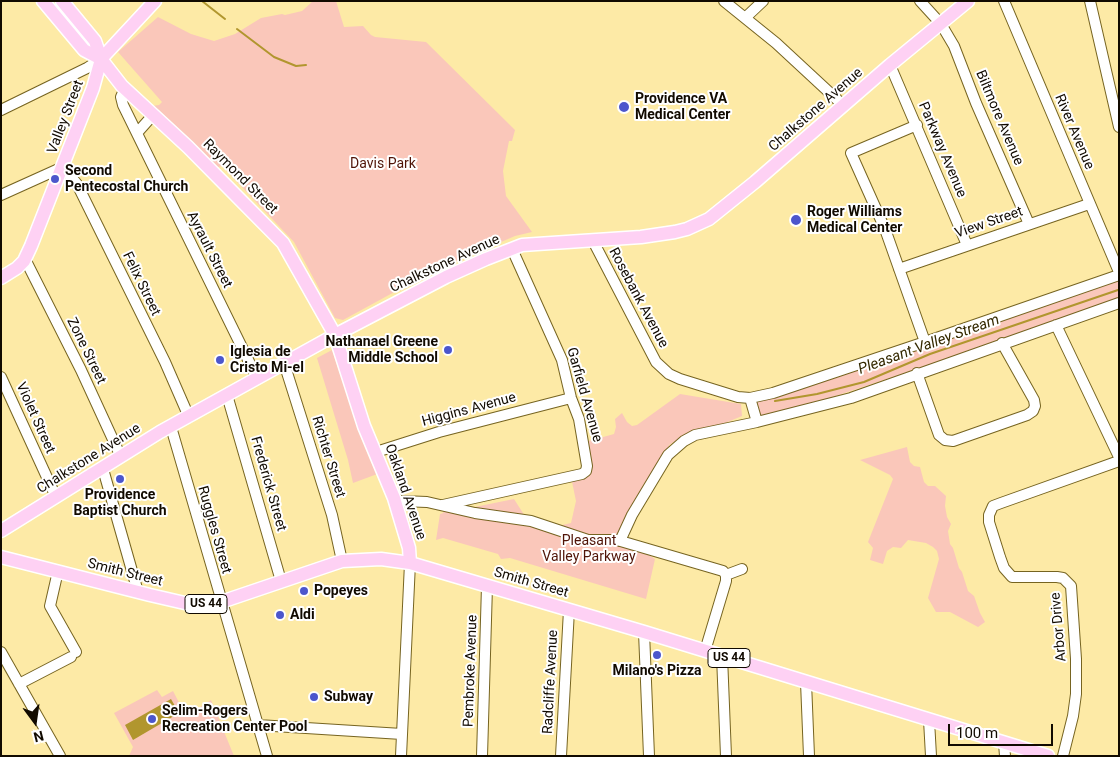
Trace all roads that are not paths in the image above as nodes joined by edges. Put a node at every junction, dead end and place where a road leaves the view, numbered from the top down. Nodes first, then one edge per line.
1 (62, 1) edge
2 (155, 1) edge
3 (724, 1) edge
4 (763, 1) edge
5 (920, 1) edge
6 (968, 1) edge
7 (1004, 1) edge
8 (1090, 1) edge
9 (45, 2) edge
10 (745, 18) junction
11 (941, 24) junction
12 (101, 59) junction
13 (890, 65) junction
14 (125, 88) junction
15 (844, 106) junction
16 (1, 110) edge
17 (154, 115) junction
18 (916, 125) junction
19 (1119, 127) edge
20 (137, 133) junction
21 (63, 167) junction
22 (1, 195) edge
23 (1089, 204) junction
24 (1029, 224) junction
25 (592, 240) junction
26 (967, 245) junction
27 (512, 249) junction
28 (25, 258) junction
29 (899, 268) junction
30 (1119, 273) edge
31 (1, 278) edge
32 (1119, 303) edge
33 (1056, 325) junction
34 (335, 335) junction
35 (925, 342) junction
36 (1002, 344) junction
37 (284, 363) junction
38 (917, 373) junction
39 (1, 377) edge
40 (257, 378) junction
41 (227, 395) junction
42 (571, 398) junction
43 (750, 398) junction
44 (189, 417) junction
45 (757, 422) junction
46 (171, 427) junction
47 (376, 452) junction
48 (121, 457) junction
49 (1119, 457) edge
50 (1119, 461) edge
51 (103, 469) junction
52 (56, 498) junction
53 (394, 498) junction
54 (443, 505) junction
55 (1, 531) edge
56 (620, 541) junction
57 (1, 557) edge
58 (342, 561) junction
59 (410, 563) junction
60 (742, 570) dead end
61 (58, 571) junction
62 (726, 575) junction
63 (281, 581) junction
64 (487, 586) junction
65 (138, 592) junction
66 (221, 602) junction
67 (569, 610) junction
68 (644, 632) junction
69 (705, 651) junction
70 (1, 652) edge
71 (722, 656) junction
72 (806, 682) junction
73 (19, 684) junction
74 (929, 720) junction
75 (258, 725) junction
76 (402, 734) junction
77 (1004, 749) edge
78 (60, 756) edge
79 (267, 756) edge
80 (401, 756) edge
81 (482, 756) edge
82 (561, 756) edge
83 (649, 756) edge
84 (726, 756) edge
85 (809, 756) edge
86 (931, 756) edge
87 (1048, 756) edge
88 (1063, 756) edge

1 - 12 main road
2 - 12 main road, Valley Street
3 - 10 street
4 - 10 street
5 - 11 street, Biltmore Avenue
6 - 11 main road, Chalkstone Avenue
7 - 23 street, River Avenue
8 - 19 street
9 - 12 main road
10 - 15 street
11 - 13 main road, Chalkstone Avenue
11 - 24 street, Biltmore Avenue
12 - 14 main road, Raymond Street
12 - 16 street
12 - 21 main road, Valley Street
13 - 15 main road, Chalkstone Avenue
13 - 18 street, Parkway Avenue
14 - 17 main road, Raymond Street
14 - 20 street, Ayrault Street
15 - 25 main road, Chalkstone Avenue
17 - 20 street
17 - 34 main road, Raymond Street
18 - 26 street, Parkway Avenue
18 - 29 street
20 - 40 street, Ayrault Street
21 - 22 street
21 - 28 main road, Valley Street
21 - 44 street, Felix Street
23 - 24 street, View Street
23 - 30 street, River Avenue
24 - 26 street, View Street
25 - 27 main road, Chalkstone Avenue
25 - 43 street, Rosebank Avenue
26 - 29 street, View Street
27 - 34 main road, Chalkstone Avenue
27 - 42 street, Garfield Avenue
28 - 31 main road
28 - 48 street, Zone Street
29 - 35 street
30 - 35 street
32 - 33 street
33 - 36 street
33 - 49 street
34 - 37 main road, Chalkstone Avenue
34 - 47 main road, Oakland Avenue
35 - 43 street
36 - 38 street
36 - 38 street
37 - 40 main road, Chalkstone Avenue
37 - 58 street, Richter Street
38 - 45 street
39 - 52 street, Violet Street
40 - 41 main road, Chalkstone Avenue
41 - 44 main road, Chalkstone Avenue
41 - 63 street, Frederick Street
42 - 47 street, Higgins Avenue
42 - 54 street, Garfield Avenue
43 - 45 street
44 - 46 main road, Chalkstone Avenue
45 - 56 street
46 - 48 main road, Chalkstone Avenue
46 - 66 street, Ruggles Street
47 - 53 main road, Oakland Avenue
48 - 51 main road, Chalkstone Avenue
50 - 88 street, Arbor Drive
51 - 52 main road, Chalkstone Avenue
51 - 65 street
52 - 55 main road, Chalkstone Avenue
53 - 54 street
53 - 59 main road, Oakland Avenue
54 - 56 street
56 - 62 street
57 - 61 main road, Smith Street / US 44
58 - 59 main road, Smith Street / US 44
58 - 63 main road, Smith Street / US 44
59 - 64 main road, Smith Street / US 44
59 - 76 street, Oakland Avenue
60 - 62 street
61 - 65 main road, Smith Street / US 44
61 - 73 street
62 - 69 street
63 - 66 main road, Smith Street / US 44
64 - 67 main road, Smith Street / US 44
64 - 81 street, Pembroke Avenue
65 - 66 main road, Smith Street / US 44
66 - 75 street, Ruggles Street
67 - 68 main road, Smith Street / US 44
67 - 82 street, Radcliffe Avenue
68 - 69 main road, Smith Street / US 44
68 - 83 street
69 - 71 main road, Smith Street / US 44
70 - 73 street
71 - 72 main road, Smith Street / US 44
71 - 84 street
72 - 74 main road, Smith Street / US 44
72 - 85 street
73 - 78 street
74 - 77 main road, Smith Street / US 44
74 - 86 street
75 - 76 street
75 - 79 street, Ruggles Street
76 - 80 street, Oakland Avenue
77 - 87 main road, Smith Street / US 44

